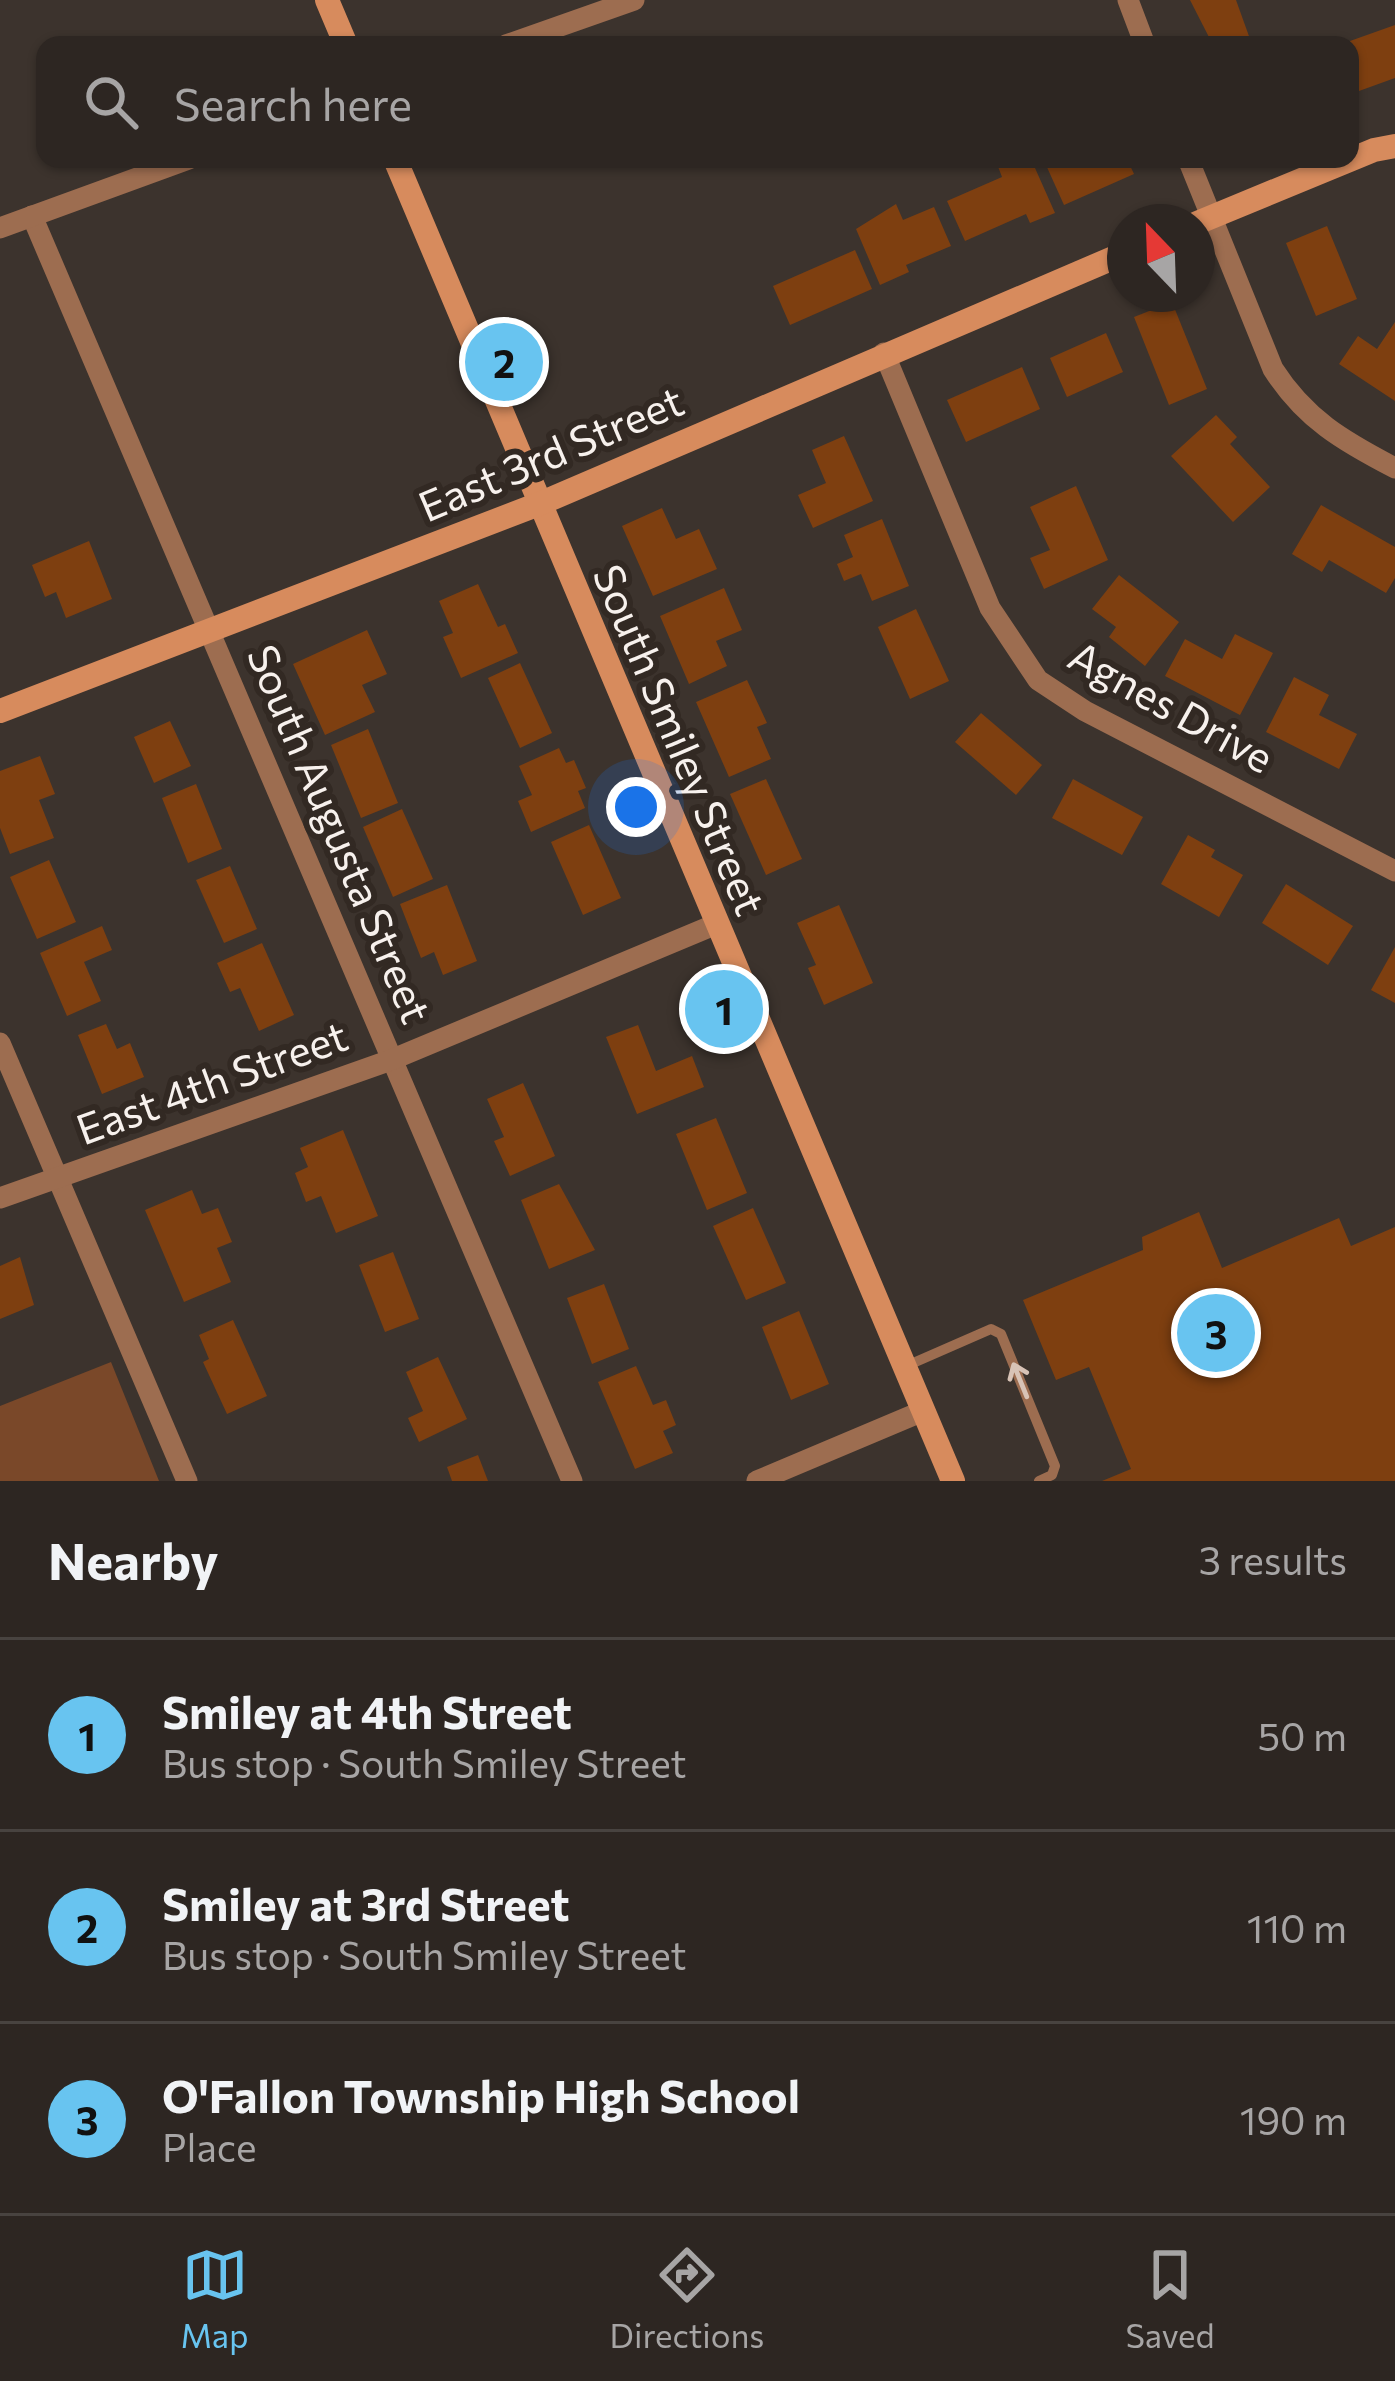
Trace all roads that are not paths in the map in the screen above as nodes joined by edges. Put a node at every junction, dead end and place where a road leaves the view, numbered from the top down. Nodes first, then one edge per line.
1 (326, 0) edge
2 (634, 0) edge
3 (1128, 0) edge
4 (342, 36) edge
5 (532, 36) edge
6 (1142, 36) edge
7 (1395, 146) edge
8 (1359, 156) edge
9 (164, 168) edge
10 (399, 168) edge
11 (1190, 168) edge
12 (1330, 168) edge
13 (1200, 204) edge
14 (1215, 215) edge
15 (32, 216) junction
16 (0, 228) edge
17 (1215, 244) edge
18 (1107, 260) edge
19 (884, 353) junction
20 (1395, 468) edge
21 (538, 504) junction
22 (212, 632) junction
23 (0, 711) edge
24 (1395, 871) edge
25 (714, 925) junction
26 (0, 1043) edge
27 (391, 1060) junction
28 (58, 1179) junction
29 (0, 1198) edge
30 (904, 1366) junction
31 (923, 1411) junction
32 (187, 1481) edge
33 (572, 1481) edge
34 (757, 1481) edge
35 (953, 1481) edge
36 (1040, 1481) edge

1 - 4 street
2 - 5 street
3 - 6 street
7 - 8 street
9 - 15 street
10 - 21 street, South Smiley Street
11 - 13 street
12 - 14 street
15 - 16 street
15 - 22 street, South Augusta Street
17 - 20 street
18 - 19 street, East 3rd Street
19 - 21 street, East 3rd Street
19 - 24 street, Agnes Drive
21 - 22 street, East 3rd Street
21 - 25 street, South Smiley Street
22 - 23 street, East 3rd Street
22 - 27 street, South Augusta Street
25 - 27 street, East 4th Street
25 - 30 street, South Smiley Street
26 - 28 street
27 - 28 street, East 4th Street
27 - 33 street, South Augusta Street
28 - 29 street, East 4th Street
28 - 32 street
30 - 31 street, South Smiley Street
36 -> 30 lane
31 - 34 street
31 - 35 street, South Smiley Street

